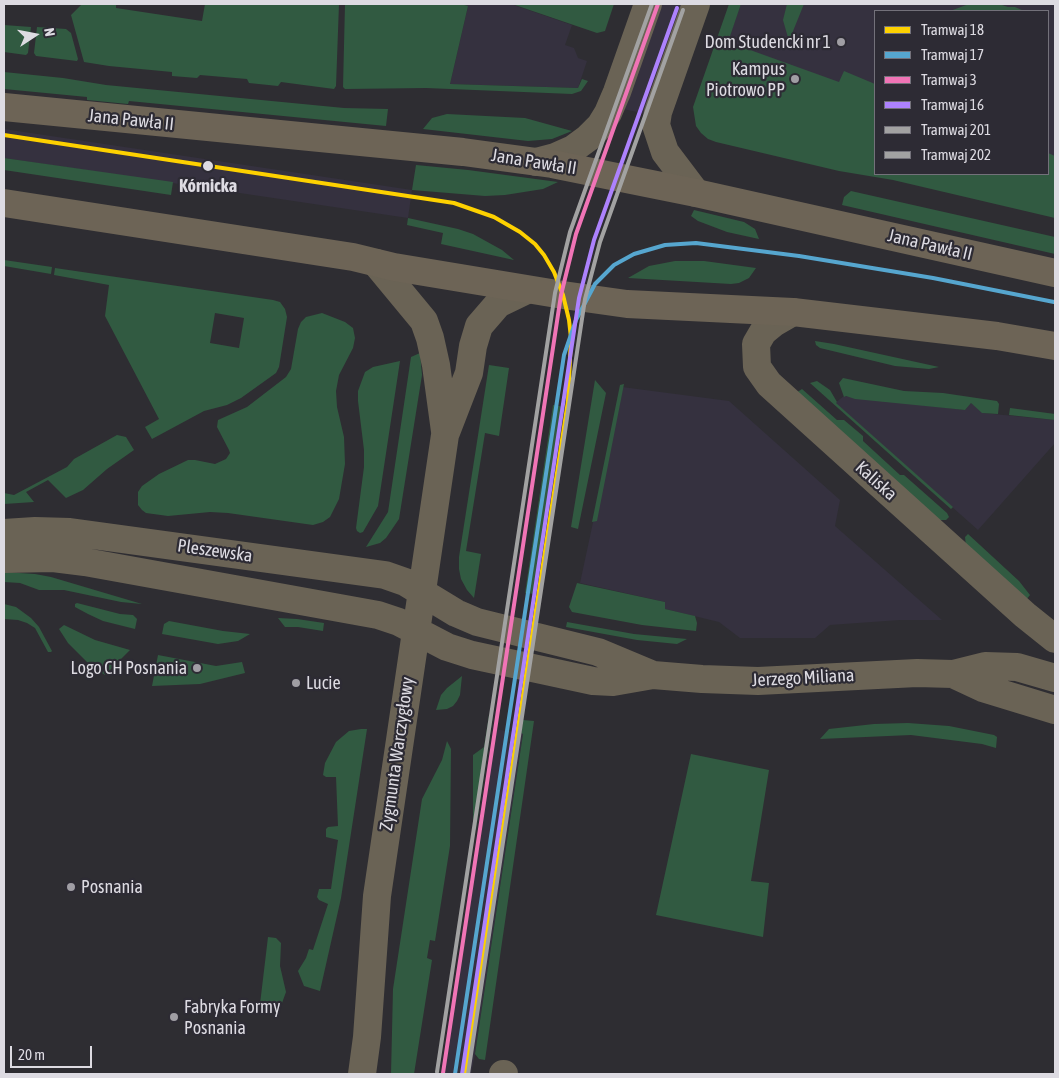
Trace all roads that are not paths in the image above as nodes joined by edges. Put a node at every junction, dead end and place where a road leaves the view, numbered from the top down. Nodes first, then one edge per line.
1 (648, 4) edge
2 (696, 4) edge
3 (4, 107) edge
4 (536, 162) junction
5 (696, 193) junction
6 (4, 204) edge
7 (376, 263) junction
8 (1055, 272) edge
9 (527, 290) junction
10 (793, 312) junction
11 (1055, 346) edge
12 (446, 435) junction
13 (4, 533) edge
14 (4, 558) edge
15 (422, 592) junction
16 (416, 631) junction
17 (1055, 639) edge
18 (953, 674) junction
19 (653, 675) junction
20 (1055, 678) edge
21 (1055, 710) edge
22 (362, 1074) edge

1 - 4 street
2 - 5 street
3 - 4 main road, Jana Pawła II
4 - 5 main road, Jana Pawła II
5 - 8 main road, Jana Pawła II
6 - 7 main road
7 - 9 main road
7 - 12 street, Zygmunta Warczygłowy
9 - 10 main road
9 - 12 street, Zygmunta Warczygłowy
10 - 11 main road
10 - 17 street, Kaliska
12 - 15 street, Zygmunta Warczygłowy
13 - 15 street, Pleszewska
14 - 16 street, Pleszewska
15 - 16 street, Zygmunta Warczygłowy
15 - 19 street, Jerzego Miliana
16 - 19 street, Jerzego Miliana
16 - 22 street, Zygmunta Warczygłowy
18 - 19 street, Jerzego Miliana
18 - 20 street, Jerzego Miliana
18 - 21 street, Jerzego Miliana

